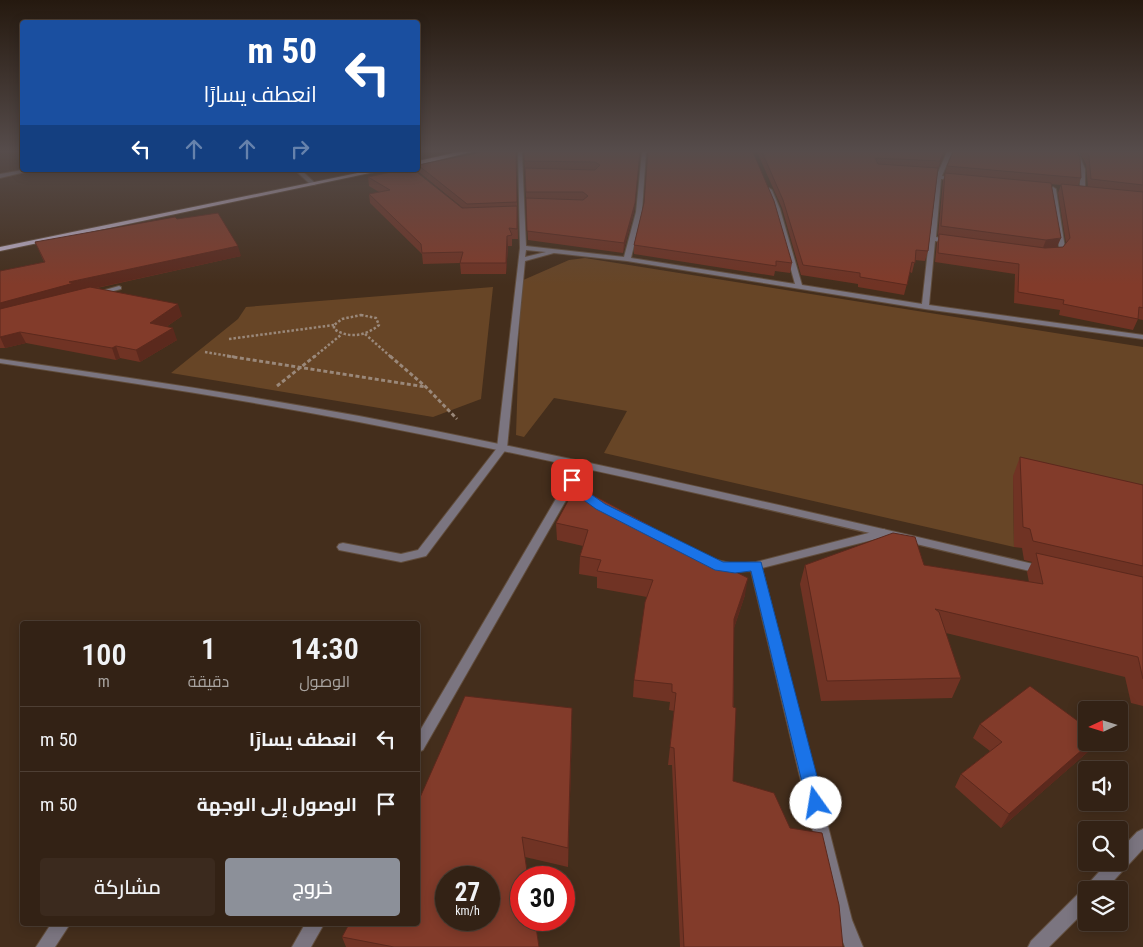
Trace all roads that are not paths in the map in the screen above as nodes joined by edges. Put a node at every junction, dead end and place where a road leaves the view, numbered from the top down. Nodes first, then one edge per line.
1 (255, 196) edge
2 (522, 196) edge
3 (640, 196) edge
4 (772, 196) edge
5 (938, 196) edge
6 (1058, 196) edge
7 (523, 212) junction
8 (513, 213) edge
9 (933, 239) junction
10 (961, 242) edge
11 (523, 248) junction
12 (0, 250) edge
13 (561, 251) junction
14 (1050, 254) edge
15 (627, 259) junction
16 (522, 260) junction
17 (799, 287) junction
18 (119, 288) edge
19 (90, 295) edge
20 (925, 307) junction
21 (1143, 337) edge
22 (2, 363) edge
23 (502, 448) junction
24 (581, 465) junction
25 (572, 480) junction
26 (593, 502) edge
27 (884, 533) junction
28 (343, 547) dead end
29 (703, 558) edge
30 (756, 566) junction
31 (1057, 574) edge
32 (420, 743) edge
33 (1143, 837) edge
34 (1102, 881) edge
35 (1078, 906) edge
36 (60, 926) edge
37 (314, 926) edge
38 (45, 947) edge
39 (301, 947) edge
40 (854, 947) edge
41 (1037, 947) edge

1 - 12 main road
2 - 7 street
3 - 15 street
4 - 17 street
5 - 9 street
6 - 14 street
7 - 8 street
7 - 11 street
9 - 10 street
9 - 20 street
11 - 13 street
11 - 16 street
13 - 15 street
13 - 16 street
15 - 17 street
16 - 23 street
17 - 20 street
18 - 19 street
20 - 21 street
22 - 23 street
23 - 24 street
23 - 28 street
24 - 25 street
24 - 27 street
25 - 26 street
25 - 32 street
27 - 30 street
27 - 31 street
29 - 30 street
30 - 40 street
33 - 34 street
35 - 41 street
36 - 38 street
37 - 39 street

